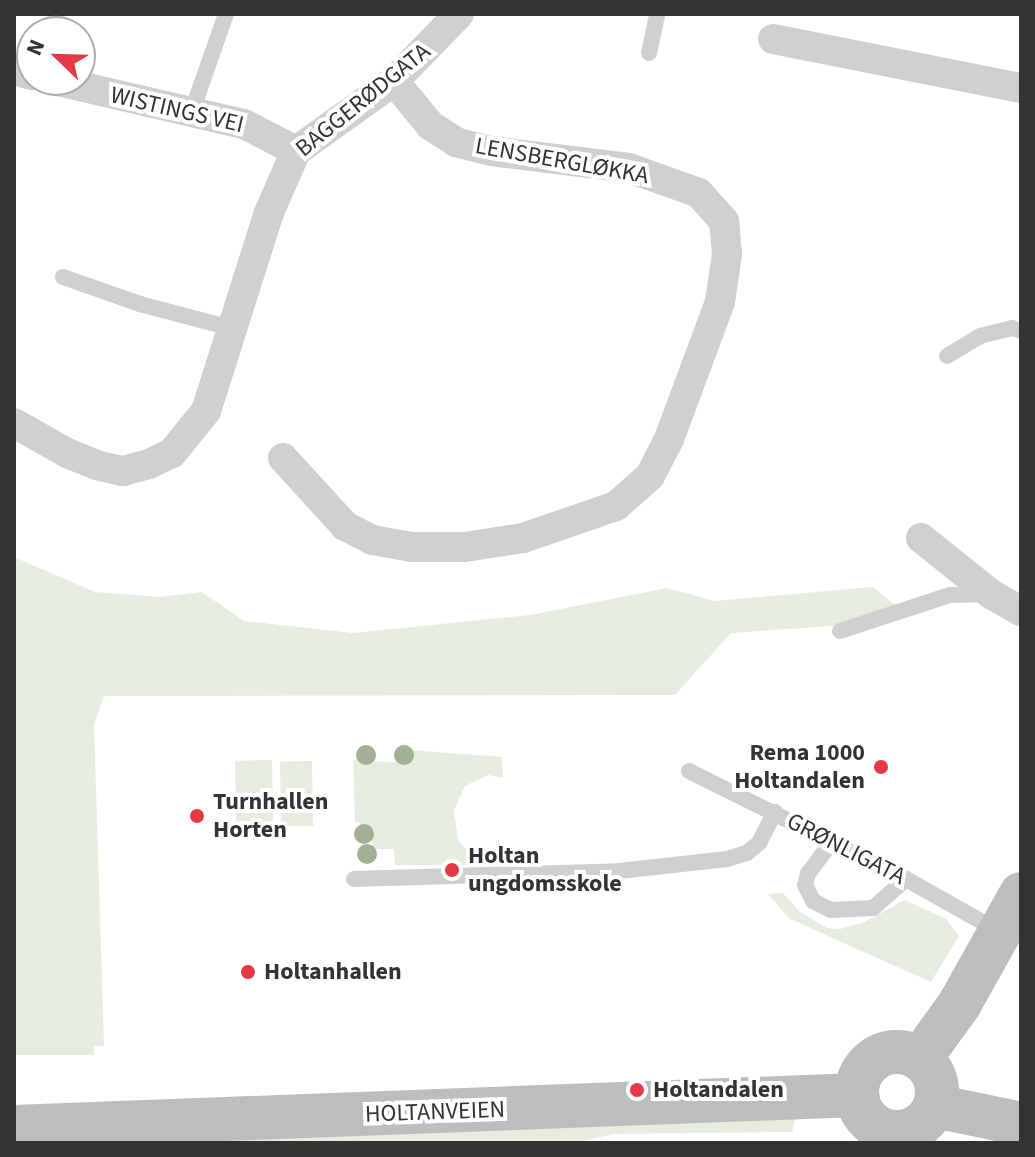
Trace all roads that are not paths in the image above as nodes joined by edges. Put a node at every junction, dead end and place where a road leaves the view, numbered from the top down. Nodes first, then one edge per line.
1 (226, 14) edge
2 (459, 14) edge
3 (657, 14) edge
4 (773, 39) dead end
5 (649, 53) dead end
6 (394, 81) junction
7 (1021, 88) edge
8 (96, 91) edge
9 (191, 114) junction
10 (296, 151) junction
11 (63, 277) dead end
12 (231, 328) junction
13 (1021, 331) edge
14 (947, 356) dead end
15 (14, 423) edge
16 (283, 458) dead end
17 (921, 538) dead end
18 (991, 594) junction
19 (1021, 611) edge
20 (840, 631) dead end
21 (689, 771) dead end
22 (775, 812) junction
23 (831, 843) junction
24 (354, 879) dead end
25 (906, 879) junction
26 (1021, 894) edge
27 (1000, 932) junction
28 (920, 1059) junction
29 (857, 1095) junction
30 (935, 1106) junction
31 (1021, 1124) edge
32 (14, 1127) edge
33 (894, 1138) edge

1 - 9 lane
2 - 6 street, BAGGERØDGATA
3 - 5 lane
4 - 7 street
6 - 10 street, BAGGERØDGATA
6 - 16 street, LENSBERGLØKKA
8 - 9 street, WISTINGS VEI
9 - 10 street, WISTINGS VEI
10 - 12 street, BAGGERØDGATA
11 - 12 lane
12 - 15 street, BAGGERØDGATA
13 - 14 lane
17 - 18 street
18 - 19 street
18 - 20 lane
21 - 22 lane, GRØNLIGATA
22 - 23 lane, GRØNLIGATA
22 - 24 lane
23 - 25 lane, GRØNLIGATA
23 - 25 lane
25 - 27 lane, GRØNLIGATA
26 - 27 main road
27 - 28 main road
28 - 29 main road
28 - 30 main road
29 - 32 main road, HOLTANVEIEN
29 - 33 main road
30 - 31 main road
30 - 33 main road

